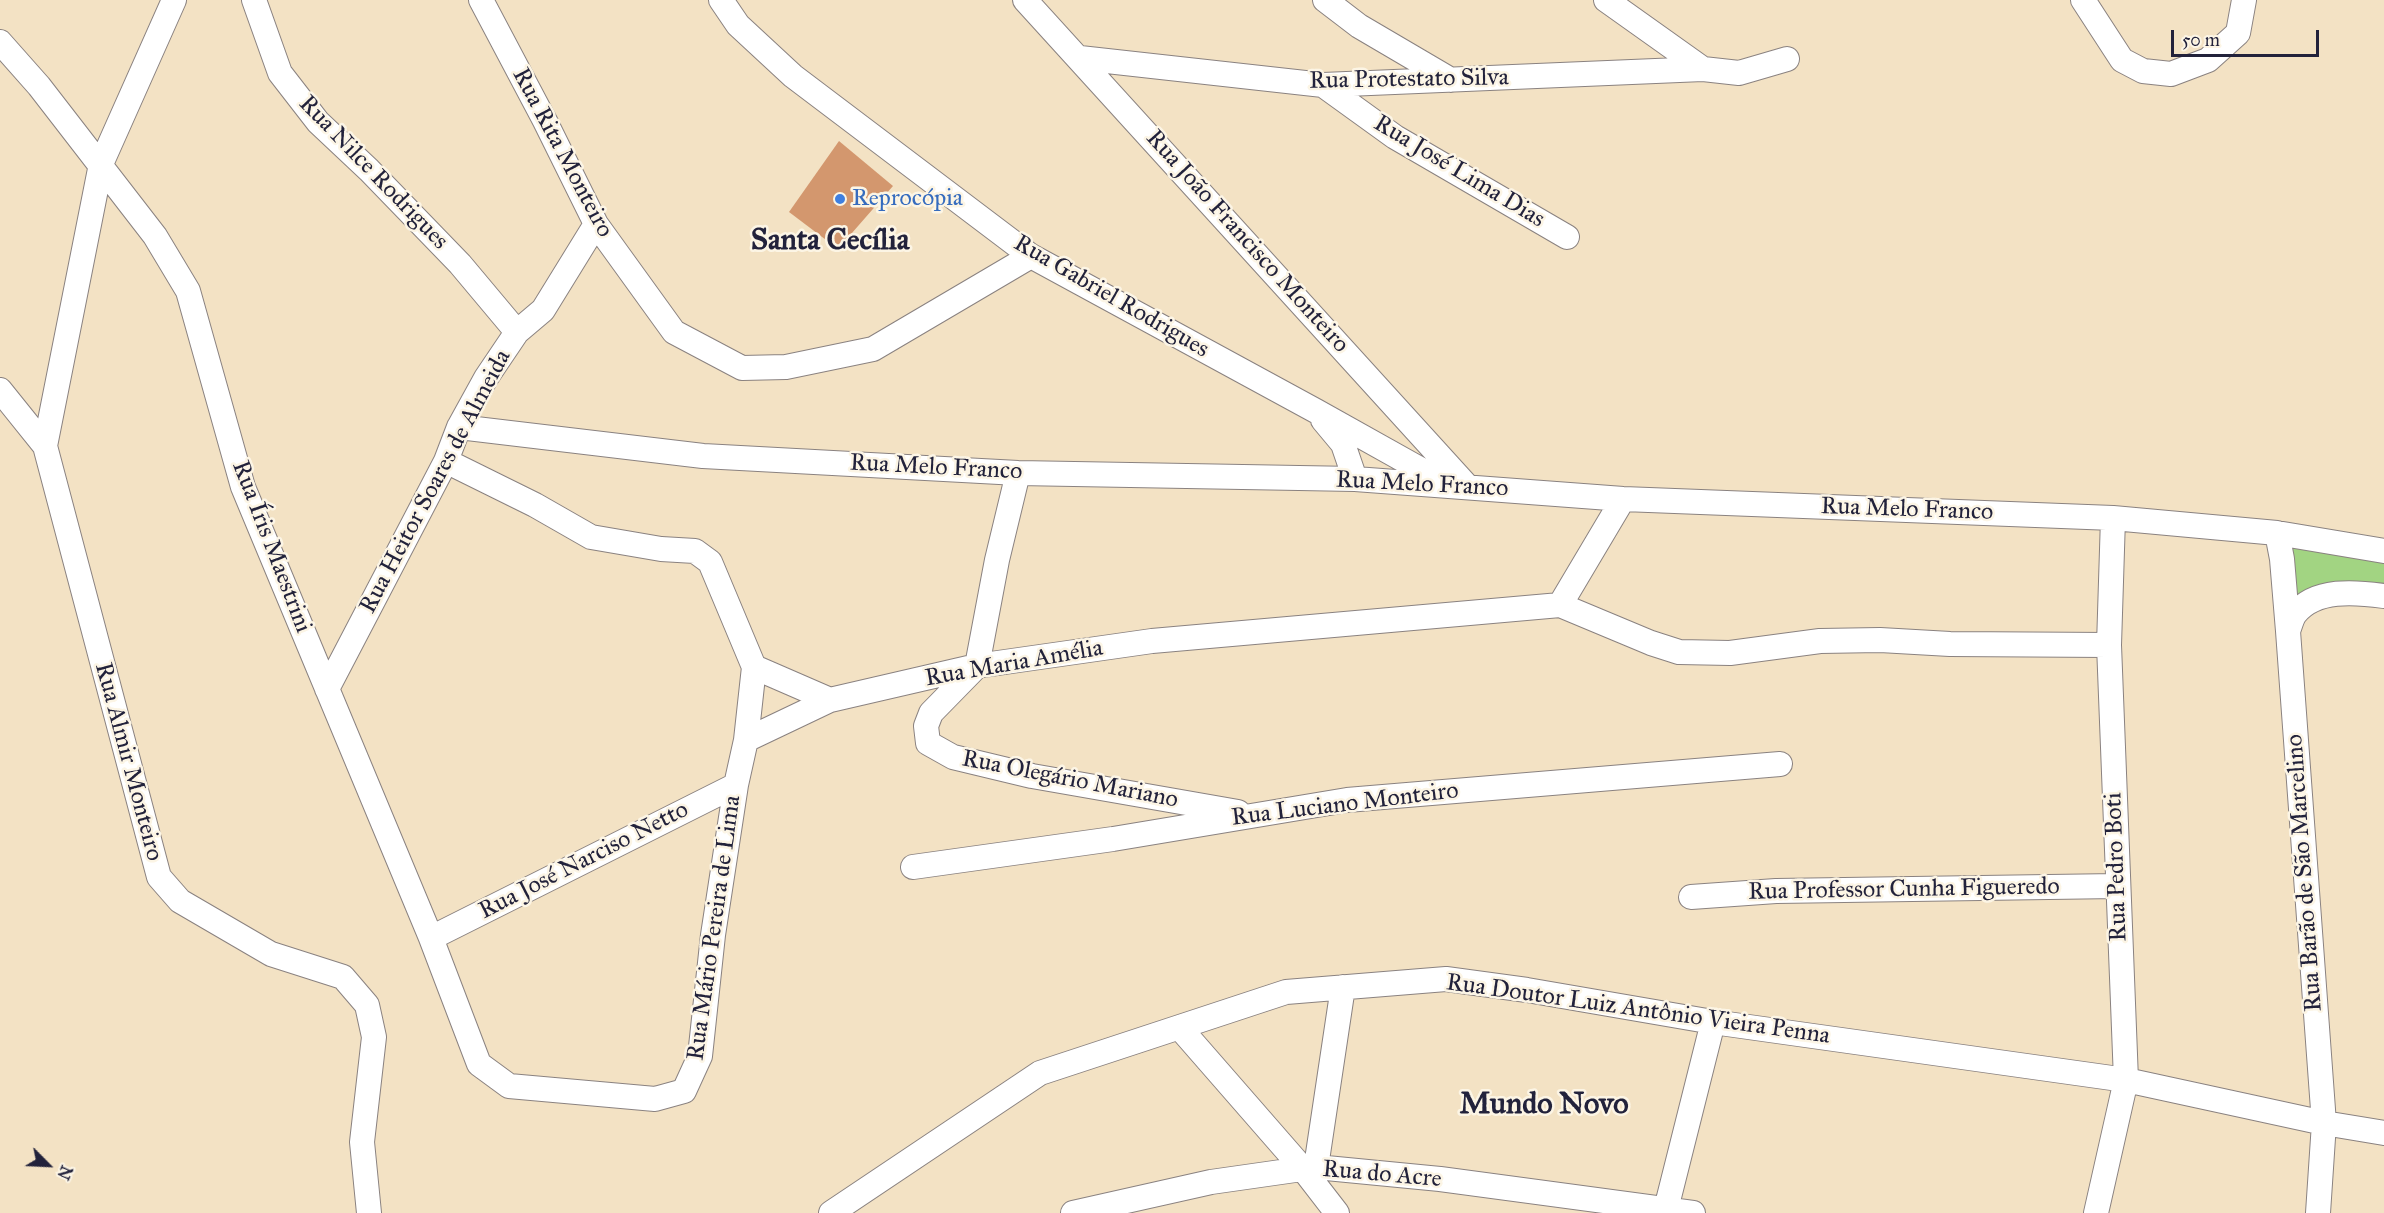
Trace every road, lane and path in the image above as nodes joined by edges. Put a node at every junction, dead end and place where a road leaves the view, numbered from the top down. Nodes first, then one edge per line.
1 (174, 0) edge
2 (254, 0) edge
3 (481, 0) edge
4 (720, 0) edge
5 (1025, 0) edge
6 (1325, 0) edge
7 (1606, 0) edge
8 (2083, 0) edge
9 (2244, 0) edge
10 (0, 42) edge
11 (1080, 58) junction
12 (1786, 59) dead end
13 (1703, 69) junction
14 (1451, 80) junction
15 (1323, 85) junction
16 (101, 164) junction
17 (596, 224) junction
18 (1567, 237) dead end
19 (1031, 256) junction
20 (517, 332) junction
21 (0, 390) edge
22 (1316, 411) junction
23 (459, 427) junction
24 (45, 446) junction
25 (446, 461) junction
26 (1018, 473) junction
27 (1355, 479) junction
28 (1457, 485) junction
29 (1623, 499) junction
30 (2113, 518) junction
31 (2277, 533) junction
32 (2384, 551) edge
33 (2384, 596) edge
34 (1560, 605) junction
35 (2288, 631) junction
36 (2109, 645) junction
37 (977, 666) junction
38 (754, 667) junction
39 (327, 689) junction
40 (830, 700) junction
41 (746, 740) junction
42 (1780, 764) dead end
43 (736, 785) junction
44 (1256, 815) junction
45 (913, 867) dead end
46 (2117, 886) junction
47 (1691, 897) dead end
48 (431, 938) junction
49 (1343, 987) junction
50 (1713, 1022) junction
51 (1180, 1028) junction
52 (2126, 1080) junction
53 (2324, 1123) junction
54 (2384, 1133) edge
55 (1310, 1168) junction
56 (1666, 1211) edge
57 (369, 1213) edge
58 (831, 1213) edge
59 (1073, 1213) edge
60 (1337, 1213) edge
61 (1693, 1213) edge
62 (2096, 1213) edge
63 (2318, 1213) edge

1 - 16 street
2 - 20 street, Rua Nilce Rodrigues
3 - 17 street, Rua Rita Monteiro
4 - 19 street, Rua Gabriel Rodrigues
5 - 11 street, Rua João Francisco Monteiro
6 - 14 street
7 - 13 street
8 - 9 street
10 - 16 street, Rua Íris Maestrini
11 - 15 street, Rua Protestato Silva
11 - 28 street, Rua João Francisco Monteiro
12 - 13 street, Rua Protestato Silva
13 - 14 street, Rua Protestato Silva
14 - 15 street, Rua Protestato Silva
15 - 18 street, Rua José Lima Dias
16 - 24 street
16 - 39 street, Rua Íris Maestrini
17 - 19 street, Rua Rita Monteiro
17 - 20 street, Rua Heitor Soares de Almeida
19 - 22 street, Rua Gabriel Rodrigues
20 - 23 street, Rua Heitor Soares de Almeida
21 - 24 street, Rua Almir Monteiro
22 - 27 street
22 - 28 street, Rua Gabriel Rodrigues
23 - 25 street, Rua Heitor Soares de Almeida
23 - 26 street, Rua Melo Franco
24 - 57 street, Rua Almir Monteiro
25 - 38 street
25 - 39 street, Rua Heitor Soares de Almeida
26 - 27 street, Rua Melo Franco
26 - 37 street
27 - 28 street, Rua Melo Franco
28 - 29 street, Rua Melo Franco
29 - 30 street, Rua Melo Franco
29 - 34 street
30 - 31 street, Rua Melo Franco
30 - 36 street, Rua Pedro Boti
31 - 32 street, Rua Melo Franco
31 - 35 street, Rua Barão de São Marcelino
33 - 35 street
34 - 36 street
34 - 37 street, Rua Maria Amélia
35 - 53 street, Rua Barão de São Marcelino
36 - 46 street, Rua Pedro Boti
37 - 40 street, Rua Maria Amélia
37 - 44 street, Rua Olegário Mariano
38 - 40 street
38 - 41 street, Rua Mário Pereira de Lima
39 - 48 street, Rua Íris Maestrini
40 - 41 street
41 - 43 street, Rua Mário Pereira de Lima
42 - 44 street, Rua Luciano Monteiro
43 - 48 street, Rua José Narciso Netto
43 - 48 street, Rua Mário Pereira de Lima
44 - 45 street, Rua Luciano Monteiro
46 - 47 street, Rua Professor Cunha Figueredo
46 - 52 street, Rua Pedro Boti
49 - 50 street, Rua Doutor Luiz Antônio Vieira Penna
49 - 51 street, Rua Doutor Luiz Antônio Vieira Penna
49 - 55 street
50 - 52 street, Rua Doutor Luiz Antônio Vieira Penna
50 - 56 street
51 - 55 street
51 - 58 street, Rua Doutor Luiz Antônio Vieira Penna
52 - 53 street, Rua Doutor Luiz Antônio Vieira Penna
52 - 62 street, Rua Pedro Boti
53 - 54 street, Rua Doutor Luiz Antônio Vieira Penna
53 - 63 street, Rua Barão de São Marcelino
55 - 56 street, Rua do Acre
55 - 59 street, Rua do Acre
55 - 60 street
56 - 61 street, Rua do Acre

